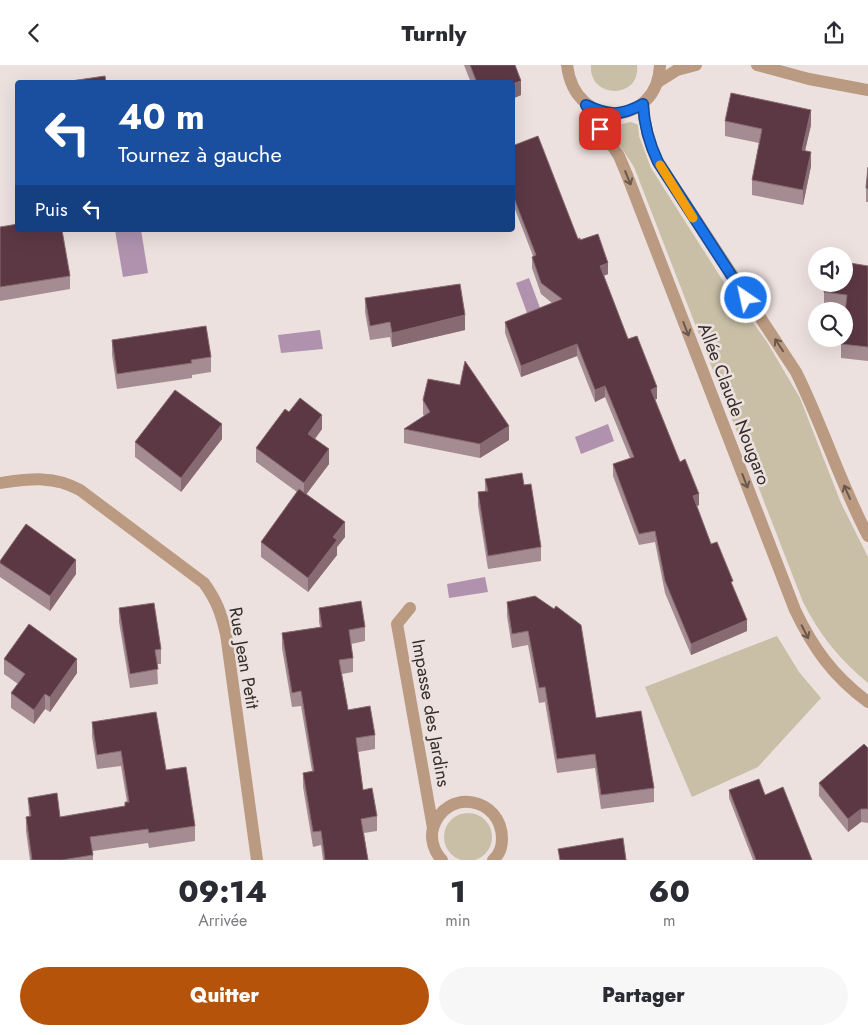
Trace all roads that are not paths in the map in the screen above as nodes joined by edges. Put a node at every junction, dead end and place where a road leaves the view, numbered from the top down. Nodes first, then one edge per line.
1 (567, 65) edge
2 (660, 65) edge
3 (696, 65) edge
4 (757, 65) edge
5 (658, 82) junction
6 (868, 89) edge
7 (643, 104) junction
8 (586, 105) junction
9 (0, 483) edge
10 (868, 536) edge
11 (410, 609) dead end
12 (868, 702) edge
13 (434, 828) junction
14 (257, 860) edge
15 (442, 860) edge
16 (493, 860) edge

1 - 8 street, Allée Claude Nougaro
2 - 5 street
3 - 5 street
4 - 6 street
5 - 7 street
7 - 8 street
10 -> 7 street
8 -> 12 street, Allée Claude Nougaro
9 - 14 street, Rue Jean Petit
11 - 13 street, Impasse des Jardins
13 - 15 street, Impasse des Jardins
13 - 16 street, Impasse des Jardins

